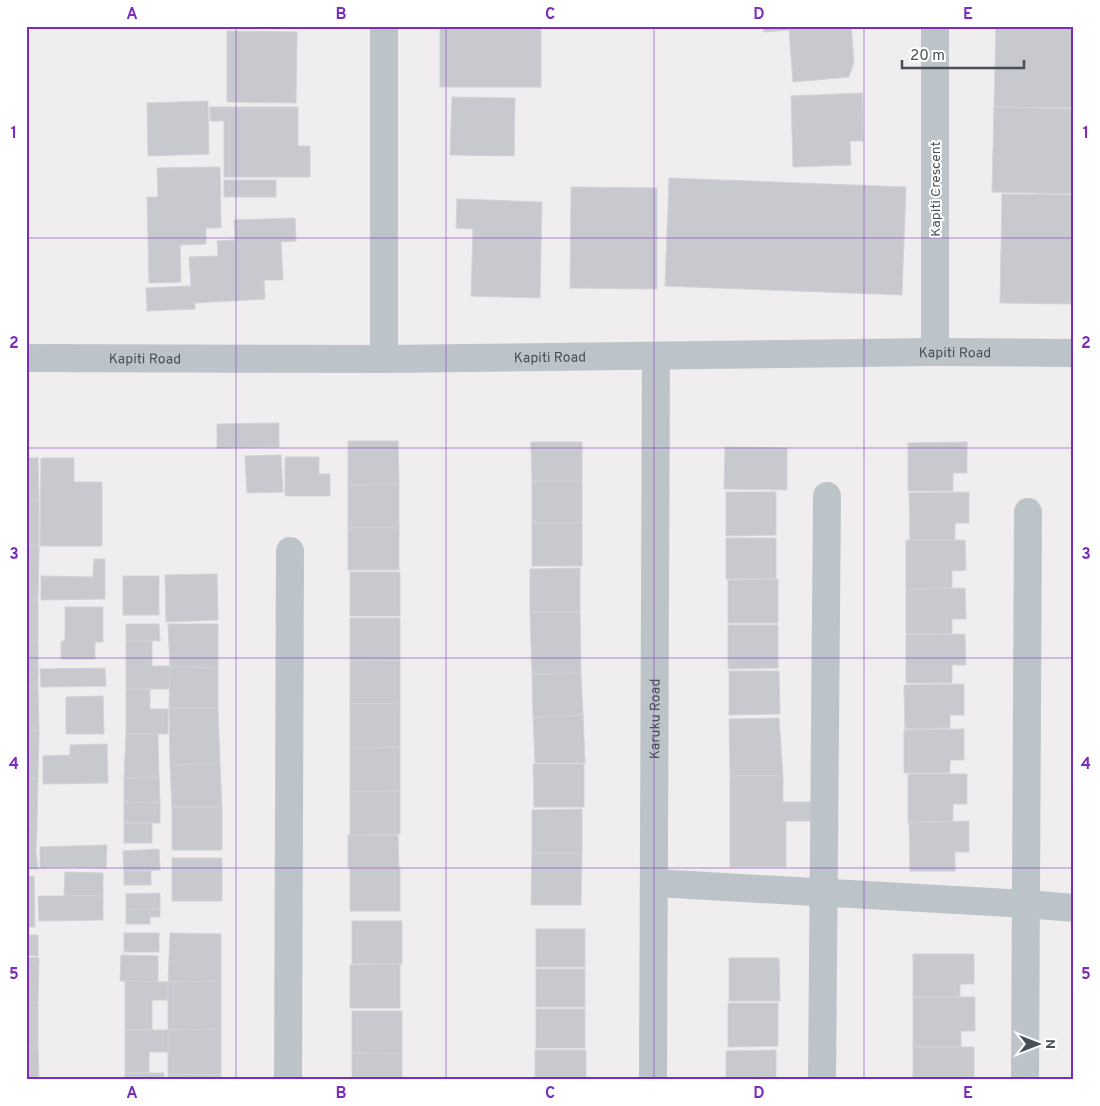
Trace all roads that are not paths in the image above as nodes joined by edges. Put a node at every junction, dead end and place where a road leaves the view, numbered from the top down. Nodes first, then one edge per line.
1 (384, 26) edge
2 (935, 26) edge
3 (935, 352) junction
4 (1074, 353) edge
5 (656, 356) junction
6 (26, 358) edge
7 (384, 359) junction
8 (826, 496) dead end
9 (1028, 512) dead end
10 (290, 550) dead end
11 (655, 884) junction
12 (823, 893) junction
13 (1026, 904) junction
14 (1074, 908) edge
15 (288, 1080) edge
16 (653, 1080) edge
17 (822, 1080) edge
18 (1025, 1080) edge

1 - 7 street
2 - 3 street, Kapiti Crescent
3 - 4 street, Kapiti Road
3 - 5 street, Kapiti Road
5 - 7 street, Kapiti Road
5 - 11 street, Karuku Road
6 - 7 street, Kapiti Road
8 - 12 street
9 - 13 street
10 - 15 street
11 - 12 street
11 - 16 street, Karuku Road
12 - 13 street
12 - 17 street
13 - 14 street
13 - 18 street

